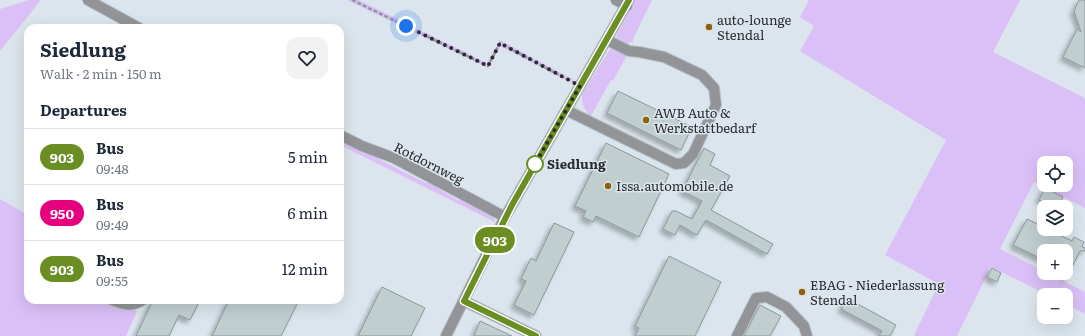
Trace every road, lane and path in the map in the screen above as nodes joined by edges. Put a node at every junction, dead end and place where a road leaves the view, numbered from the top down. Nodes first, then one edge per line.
1 (88, 0) edge
2 (352, 0) edge
3 (616, 0) edge
4 (628, 3) edge
5 (132, 24) edge
6 (607, 40) junction
7 (580, 86) junction
8 (566, 110) junction
9 (344, 137) edge
10 (506, 217) junction
11 (464, 301) junction
12 (123, 304) edge
13 (138, 304) edge
14 (446, 336) edge
15 (536, 336) edge
16 (737, 336) edge
17 (806, 336) edge

1 - 5 street
2 - 7 path
3 - 4 street
4 - 6 street
6 - 7 street
6 - 8 street
7 - 8 street
8 - 10 street
9 - 10 street, Rotdornweg
10 - 11 street
11 - 14 street
11 - 15 street
12 - 13 street
16 - 17 street

